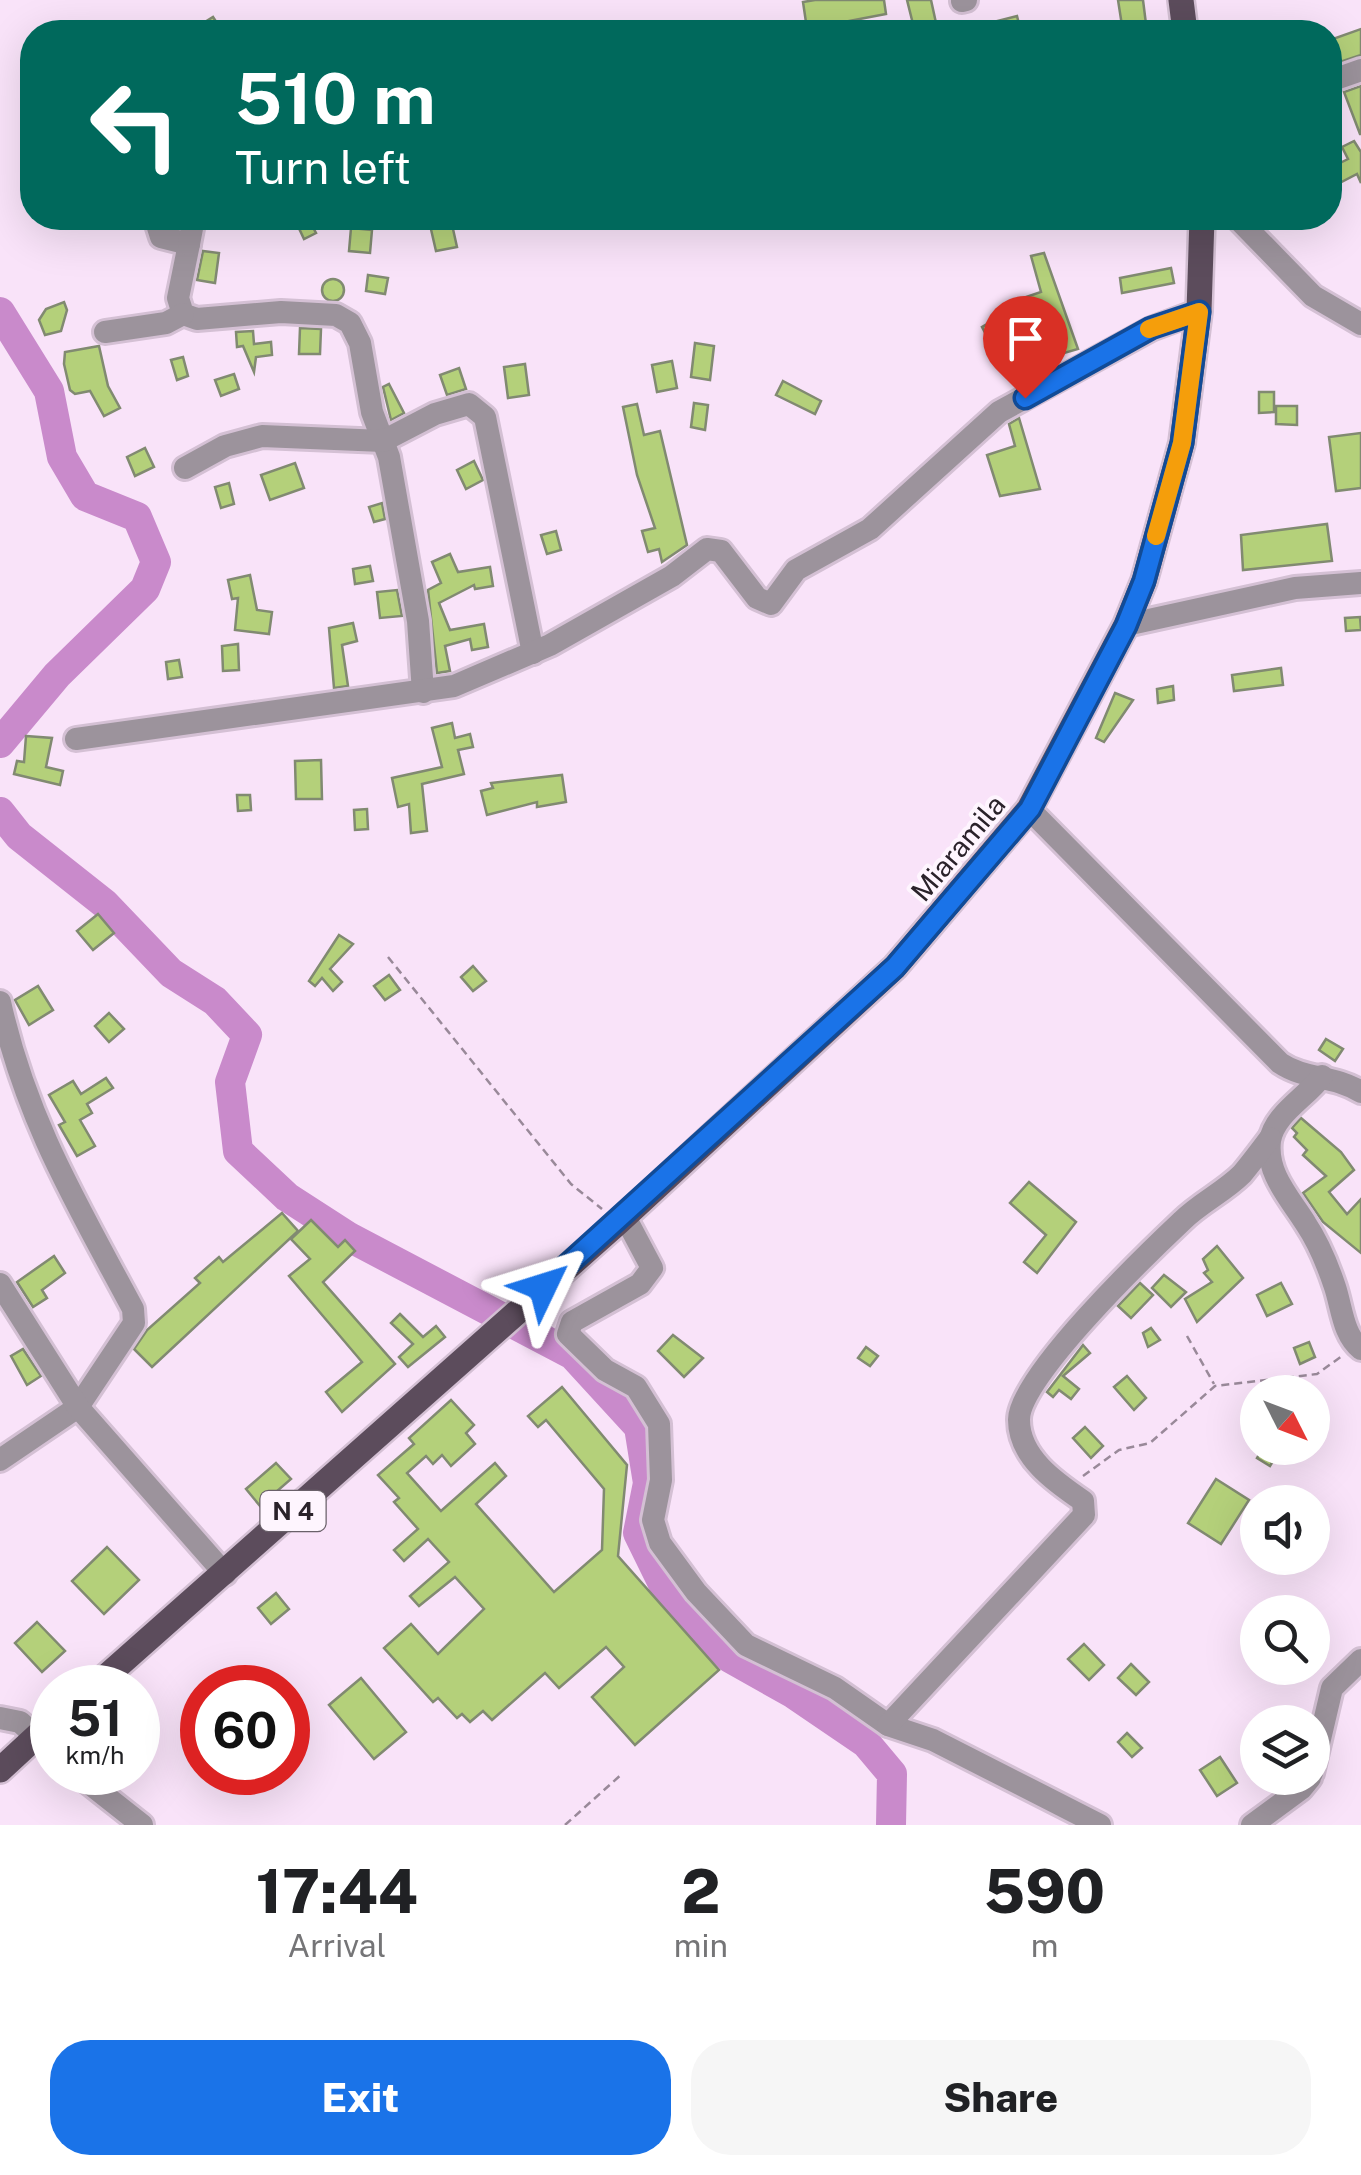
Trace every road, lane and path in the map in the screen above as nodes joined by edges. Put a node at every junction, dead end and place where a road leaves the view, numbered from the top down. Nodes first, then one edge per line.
1 (159, 230) edge
2 (192, 230) edge
3 (1202, 230) edge
4 (1249, 230) edge
5 (189, 244) junction
6 (1199, 312) junction
7 (183, 314) junction
8 (1361, 324) edge
9 (105, 332) dead end
10 (384, 441) junction
11 (185, 468) dead end
12 (1361, 583) edge
13 (1126, 626) junction
14 (533, 653) junction
15 (423, 692) junction
16 (76, 739) dead end
17 (1030, 809) junction
18 (388, 957) dead end
19 (0, 1002) edge
20 (1322, 1076) junction
21 (1361, 1092) edge
22 (1270, 1138) junction
23 (622, 1220) junction
24 (0, 1284) edge
25 (1186, 1336) dead end
26 (1358, 1348) edge
27 (1215, 1386) junction
28 (78, 1407) junction
29 (0, 1460) edge
30 (1065, 1489) junction
31 (224, 1574) junction
32 (1361, 1660) edge
33 (119, 1665) edge
34 (1328, 1705) edge
35 (0, 1718) edge
36 (888, 1725) junction
37 (30, 1728) edge
38 (30, 1749) edge
39 (0, 1770) edge
40 (623, 1773) dead end
41 (104, 1795) edge
42 (1294, 1795) edge
43 (142, 1825) edge
44 (565, 1825) edge
45 (1100, 1825) edge
46 (1252, 1825) edge

1 - 5 street
2 - 5 street
3 - 6 main road, Miaramila / N 4
4 - 8 street
5 - 7 street
6 - 13 main road, Miaramila / N 4
6 - 14 street
7 - 9 street
7 - 10 street
10 - 11 street
10 - 14 street
10 - 15 street
12 - 13 street
13 - 17 main road, Miaramila / N 4
14 - 15 street
15 - 16 street
17 - 20 street
17 - 23 main road, Miaramila / N 4
18 - 23 path
19 - 28 street
20 - 21 street
20 - 22 street
22 - 26 street
22 - 30 street
23 - 31 main road, Miaramila / N 4
23 - 36 street
24 - 28 street
25 - 27 path
26 - 27 path
27 - 30 path
28 - 29 street
28 - 31 street
30 - 36 street
31 - 33 main road, N 4
32 - 34 street
35 - 37 street
36 - 45 street
38 - 39 main road
40 - 44 path
41 - 43 street
42 - 46 street

